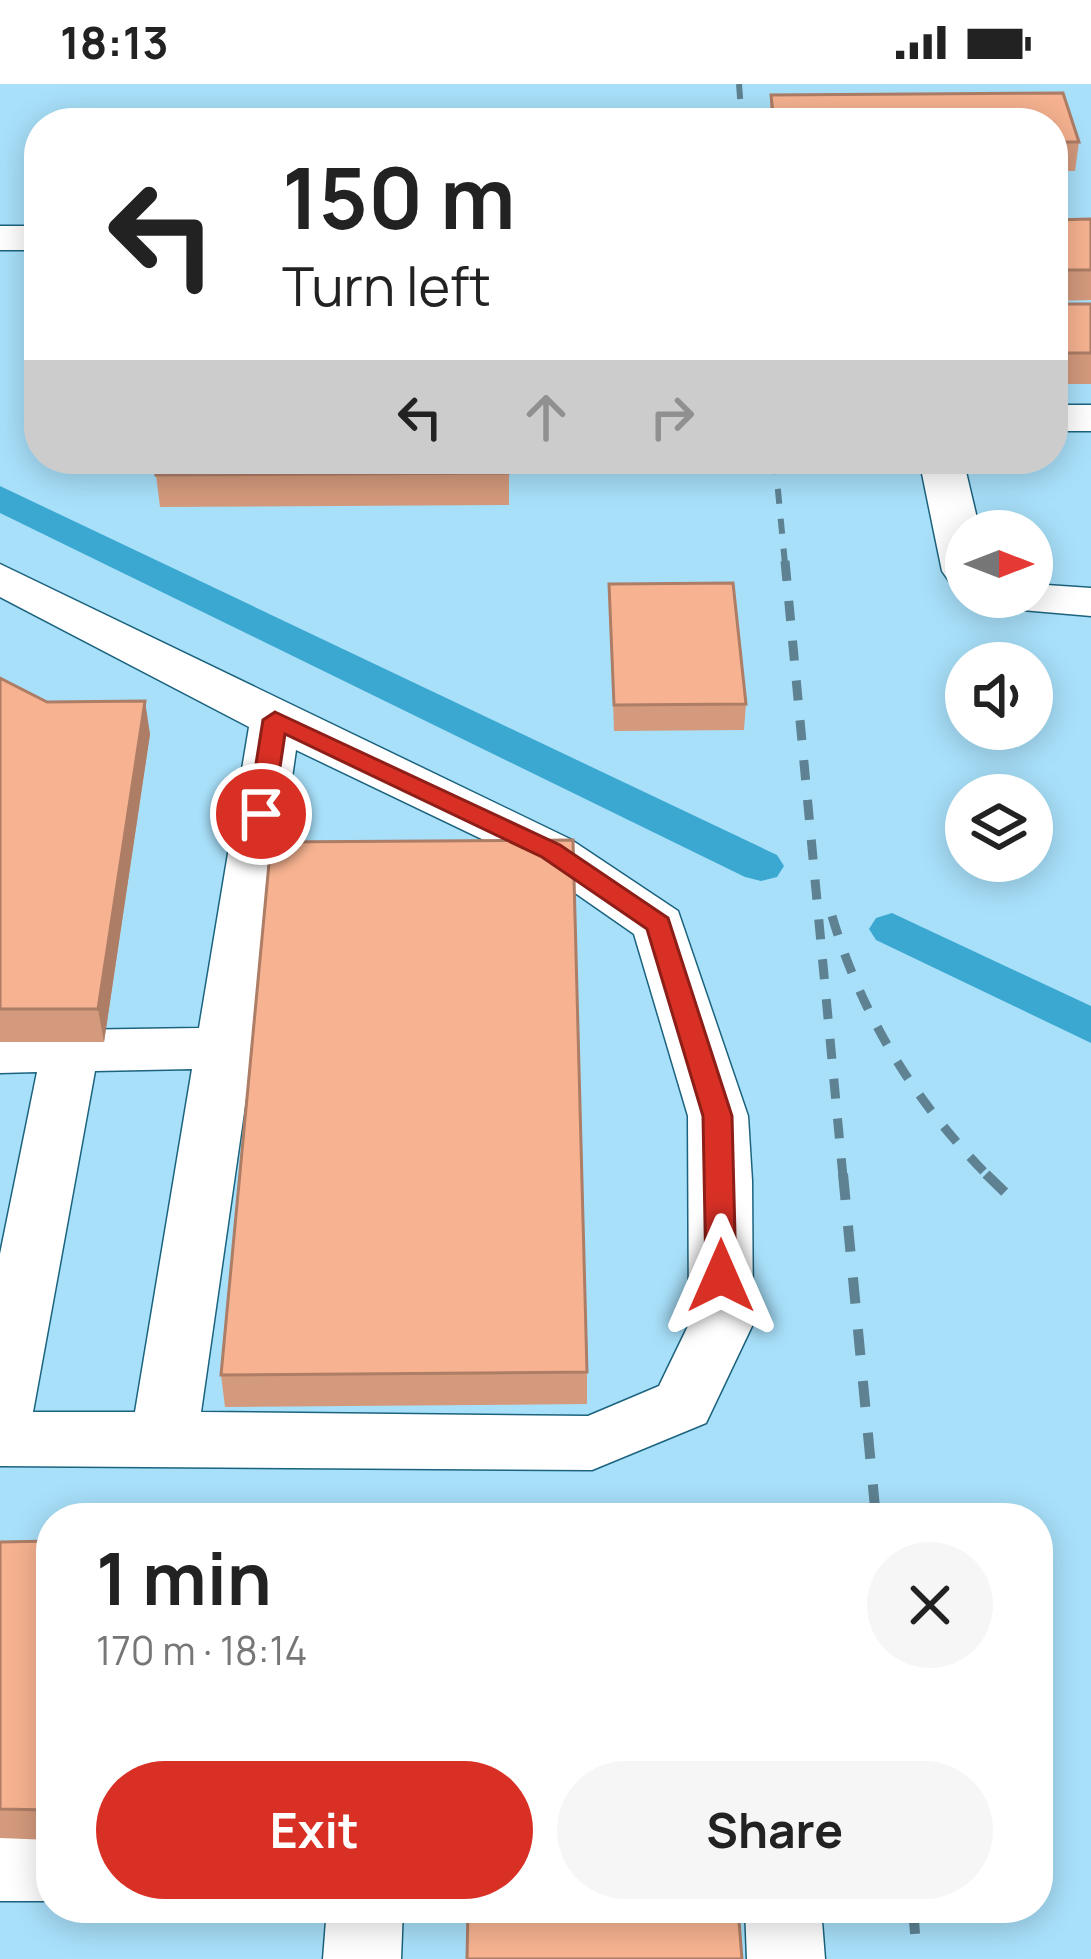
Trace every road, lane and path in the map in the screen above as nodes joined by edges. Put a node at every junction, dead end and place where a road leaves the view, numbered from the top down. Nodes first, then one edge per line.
1 (944, 474) edge
2 (952, 510) edge
3 (0, 578) edge
4 (1053, 600) edge
5 (1091, 602) edge
6 (275, 720) junction
7 (224, 1048) junction
8 (70, 1051) junction
9 (0, 1052) edge
10 (0, 1416) edge
11 (0, 1439) edge
12 (164, 1439) junction
13 (0, 1866) edge
14 (36, 1866) edge
15 (364, 1923) edge
16 (784, 1923) edge
17 (362, 1959) edge
18 (786, 1959) edge

1 - 2 lane
3 - 6 lane
4 - 5 lane
6 - 7 lane
6 - 12 lane
7 - 8 lane
7 - 12 lane
8 - 9 lane
8 - 10 lane
11 - 12 lane
13 - 14 lane
15 - 17 lane
16 - 18 lane

